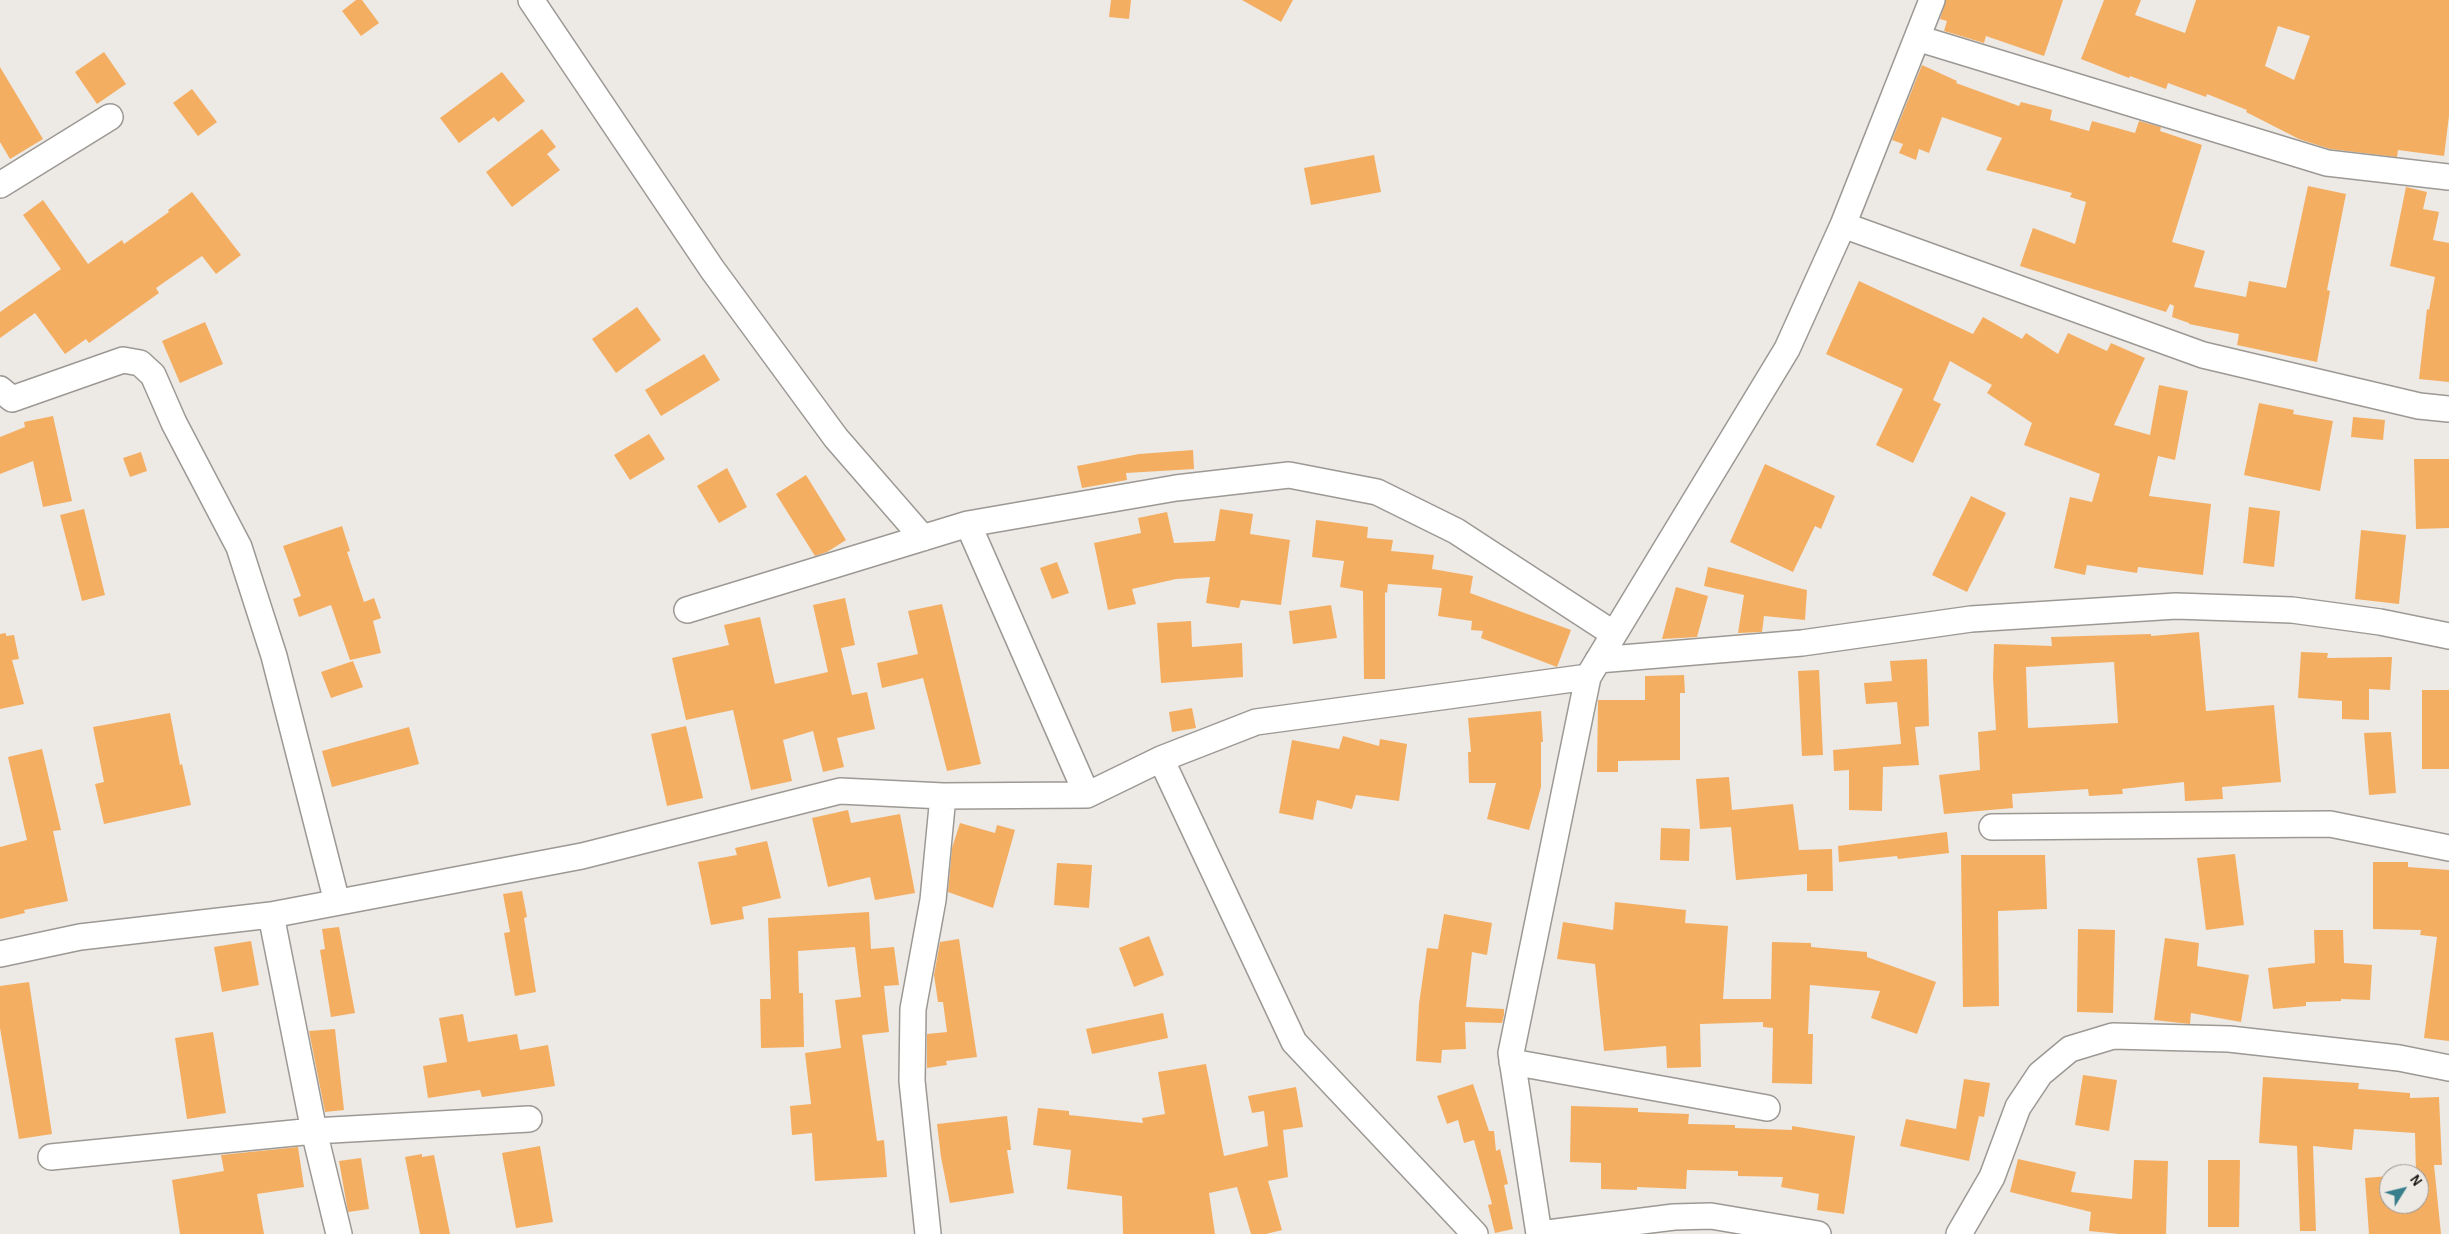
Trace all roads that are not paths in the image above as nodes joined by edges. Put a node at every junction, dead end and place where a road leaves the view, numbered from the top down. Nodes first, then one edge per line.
1 (531, 0) edge
2 (1932, 0) edge
3 (1917, 38) junction
4 (110, 117) dead end
5 (2449, 178) edge
6 (0, 186) edge
7 (1843, 225) junction
8 (0, 389) edge
9 (2449, 409) edge
10 (968, 524) junction
11 (923, 538) junction
12 (687, 610) dead end
13 (1614, 634) junction
14 (2449, 636) edge
15 (1593, 668) junction
16 (1161, 759) junction
17 (1087, 795) junction
18 (943, 796) junction
19 (1992, 826) dead end
20 (2449, 848) edge
21 (337, 902) junction
22 (271, 916) junction
23 (0, 954) edge
24 (1512, 1062) junction
25 (2449, 1068) edge
26 (1767, 1108) dead end
27 (529, 1119) dead end
28 (314, 1131) junction
29 (51, 1157) dead end
30 (339, 1234) edge
31 (928, 1234) edge
32 (1475, 1234) edge
33 (1540, 1234) edge
34 (1818, 1234) edge
35 (1959, 1234) edge

1 - 11 street
2 - 3 street
3 - 5 street
3 - 7 street
4 - 6 street
7 - 9 street
7 - 13 street
8 - 21 street
10 - 11 street
10 - 13 street
10 - 17 street
11 - 12 street
13 - 15 street
14 - 15 street
15 - 16 street
15 - 24 street
16 - 17 street
16 - 32 street
17 - 18 street
18 - 21 street
18 - 31 street
19 - 20 street
21 - 22 street
22 - 23 street
22 - 28 street
24 - 26 street
24 - 33 street
25 - 35 street
27 - 28 street
28 - 29 street
28 - 30 street
33 - 34 street

